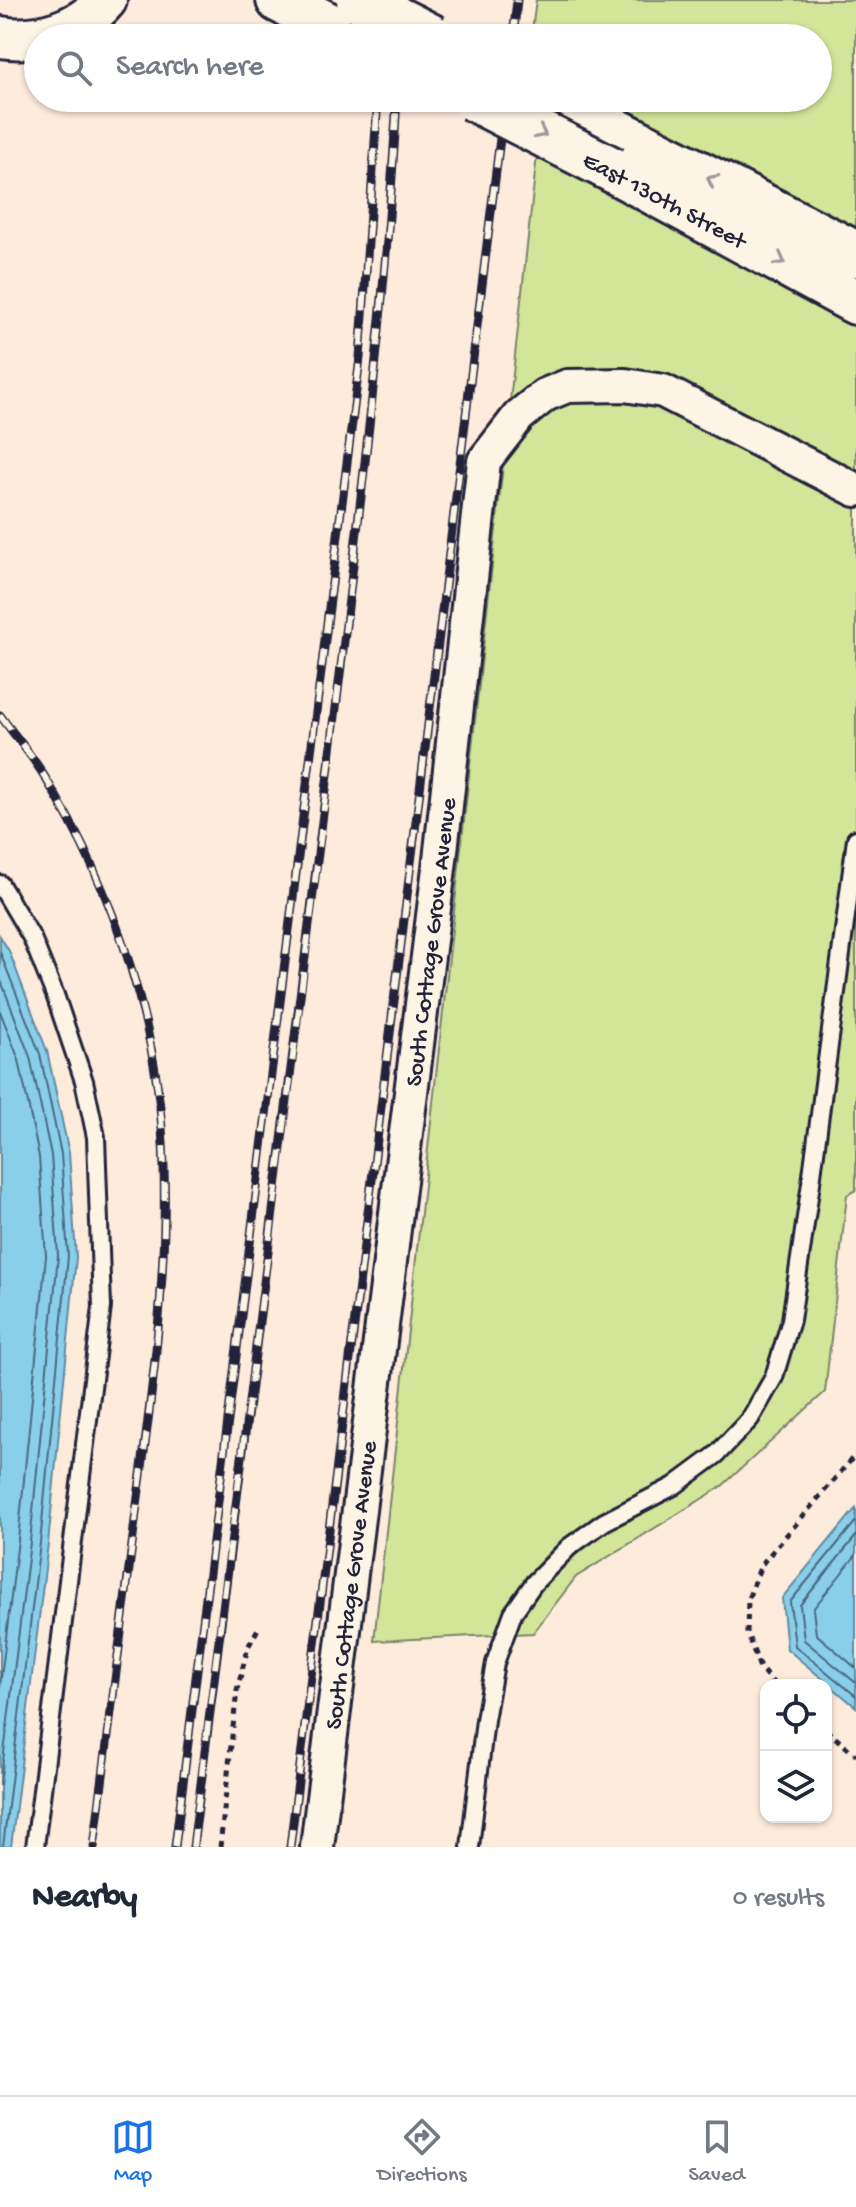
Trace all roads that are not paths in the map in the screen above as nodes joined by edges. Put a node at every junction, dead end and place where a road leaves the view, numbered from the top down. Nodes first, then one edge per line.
1 (106, 0) edge
2 (279, 0) edge
3 (359, 0) edge
4 (76, 24) edge
5 (326, 24) edge
6 (406, 24) edge
7 (0, 37) edge
8 (24, 37) edge
9 (510, 112) edge
10 (569, 112) edge
11 (620, 153) junction
12 (856, 254) edge
13 (856, 302) edge
14 (856, 490) edge
15 (856, 839) edge
16 (0, 884) edge
17 (35, 1847) edge
18 (317, 1847) edge
19 (470, 1847) edge

1 - 4 street
2 - 5 main road
3 - 6 main road, bridge
7 - 8 street
9 -> 11 main road, East 130th Street, bridge
10 - 11 main road, East 130th Street
12 -> 11 main road, East 130th Street
11 -> 13 main road, East 130th Street
14 - 18 street, South Cottage Grove Avenue
15 - 19 lane
16 - 17 lane

